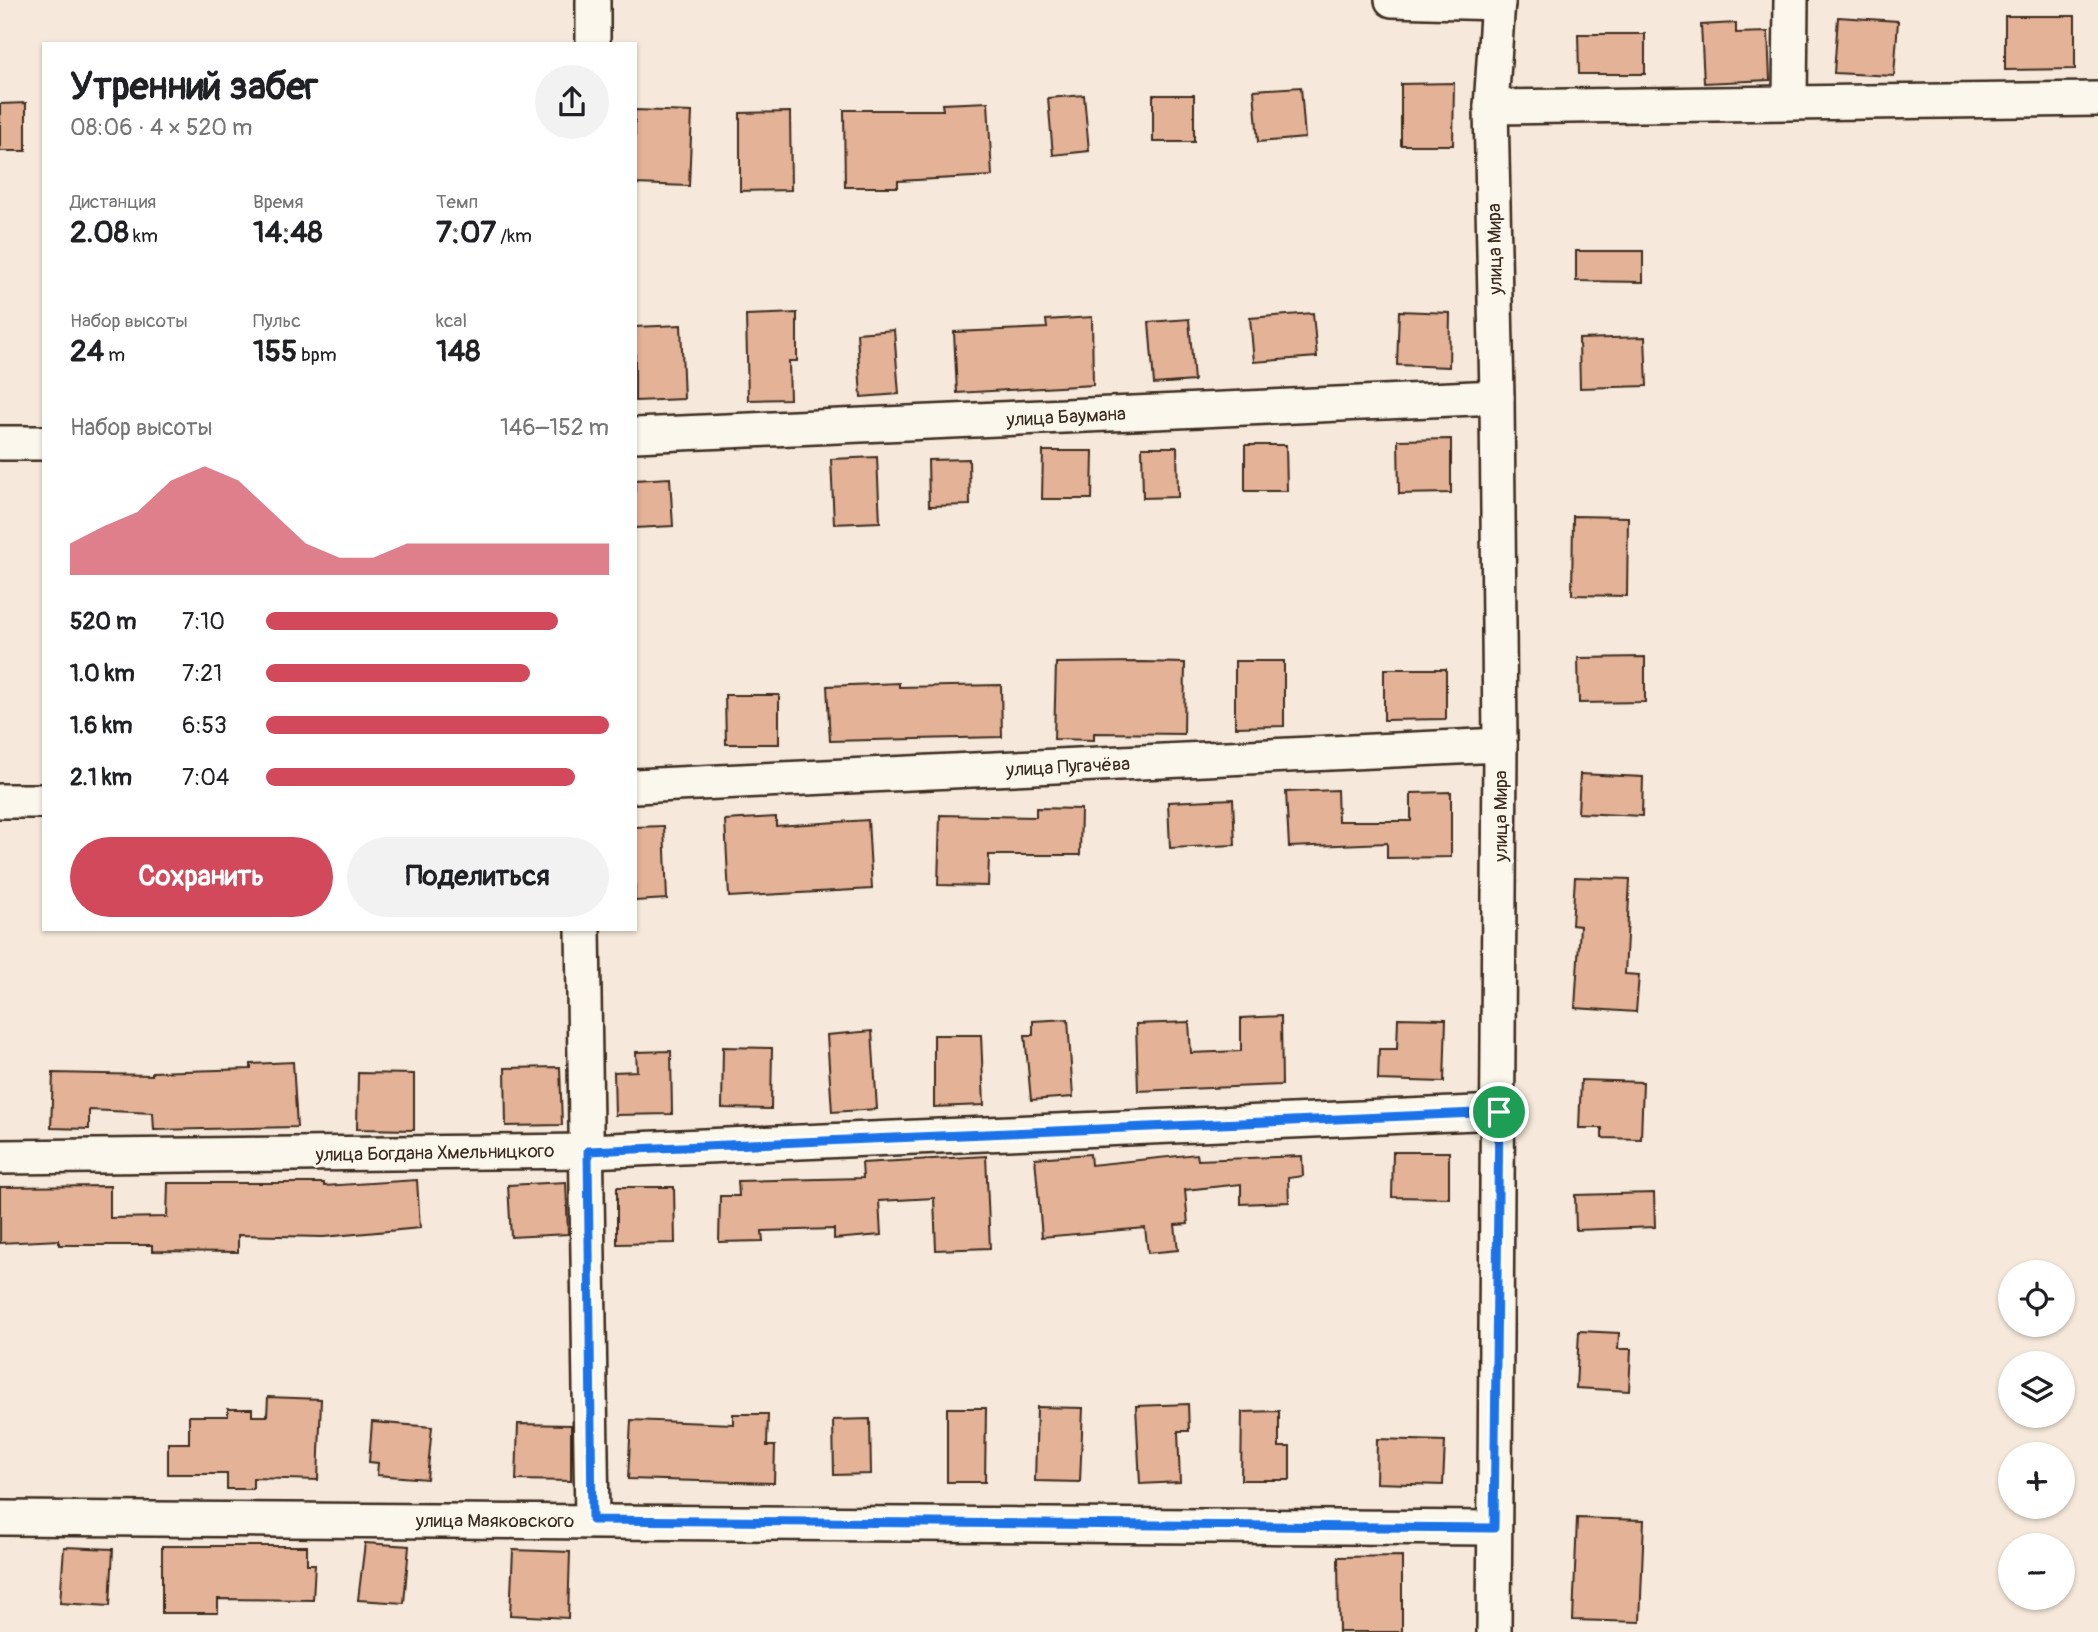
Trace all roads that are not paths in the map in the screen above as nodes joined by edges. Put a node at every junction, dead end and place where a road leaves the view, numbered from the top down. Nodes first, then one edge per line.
1 (593, 0) edge
2 (1392, 0) edge
3 (1791, 0) edge
4 (1498, 2) edge
5 (593, 42) edge
6 (2098, 99) edge
7 (1790, 102) junction
8 (1491, 107) junction
9 (1497, 397) junction
10 (637, 435) edge
11 (0, 443) edge
12 (42, 443) edge
13 (1500, 745) junction
14 (637, 786) edge
15 (0, 801) edge
16 (42, 801) edge
17 (583, 931) edge
18 (1499, 1112) junction
19 (588, 1151) junction
20 (0, 1157) edge
21 (0, 1518) edge
22 (592, 1520) junction
23 (1494, 1528) junction
24 (1494, 1632) edge

1 - 5 street
2 - 4 street
3 - 7 street
4 - 8 street, улица Мира
6 - 7 street
7 - 8 street
8 - 9 street, улица Мира
9 - 10 street, улица Баумана
9 - 13 street, улица Мира
11 - 12 street
13 - 14 street, улица Пугачёва
13 - 18 street, улица Мира
15 - 16 street
17 - 19 street
18 - 19 street, улица Богдана Хмельницкого
18 - 23 street, улица Мира
19 - 20 street, улица Богдана Хмельницкого
19 - 22 street
21 - 22 street, улица Маяковского
22 - 23 street, улица Маяковского
23 - 24 street, улица Мира

